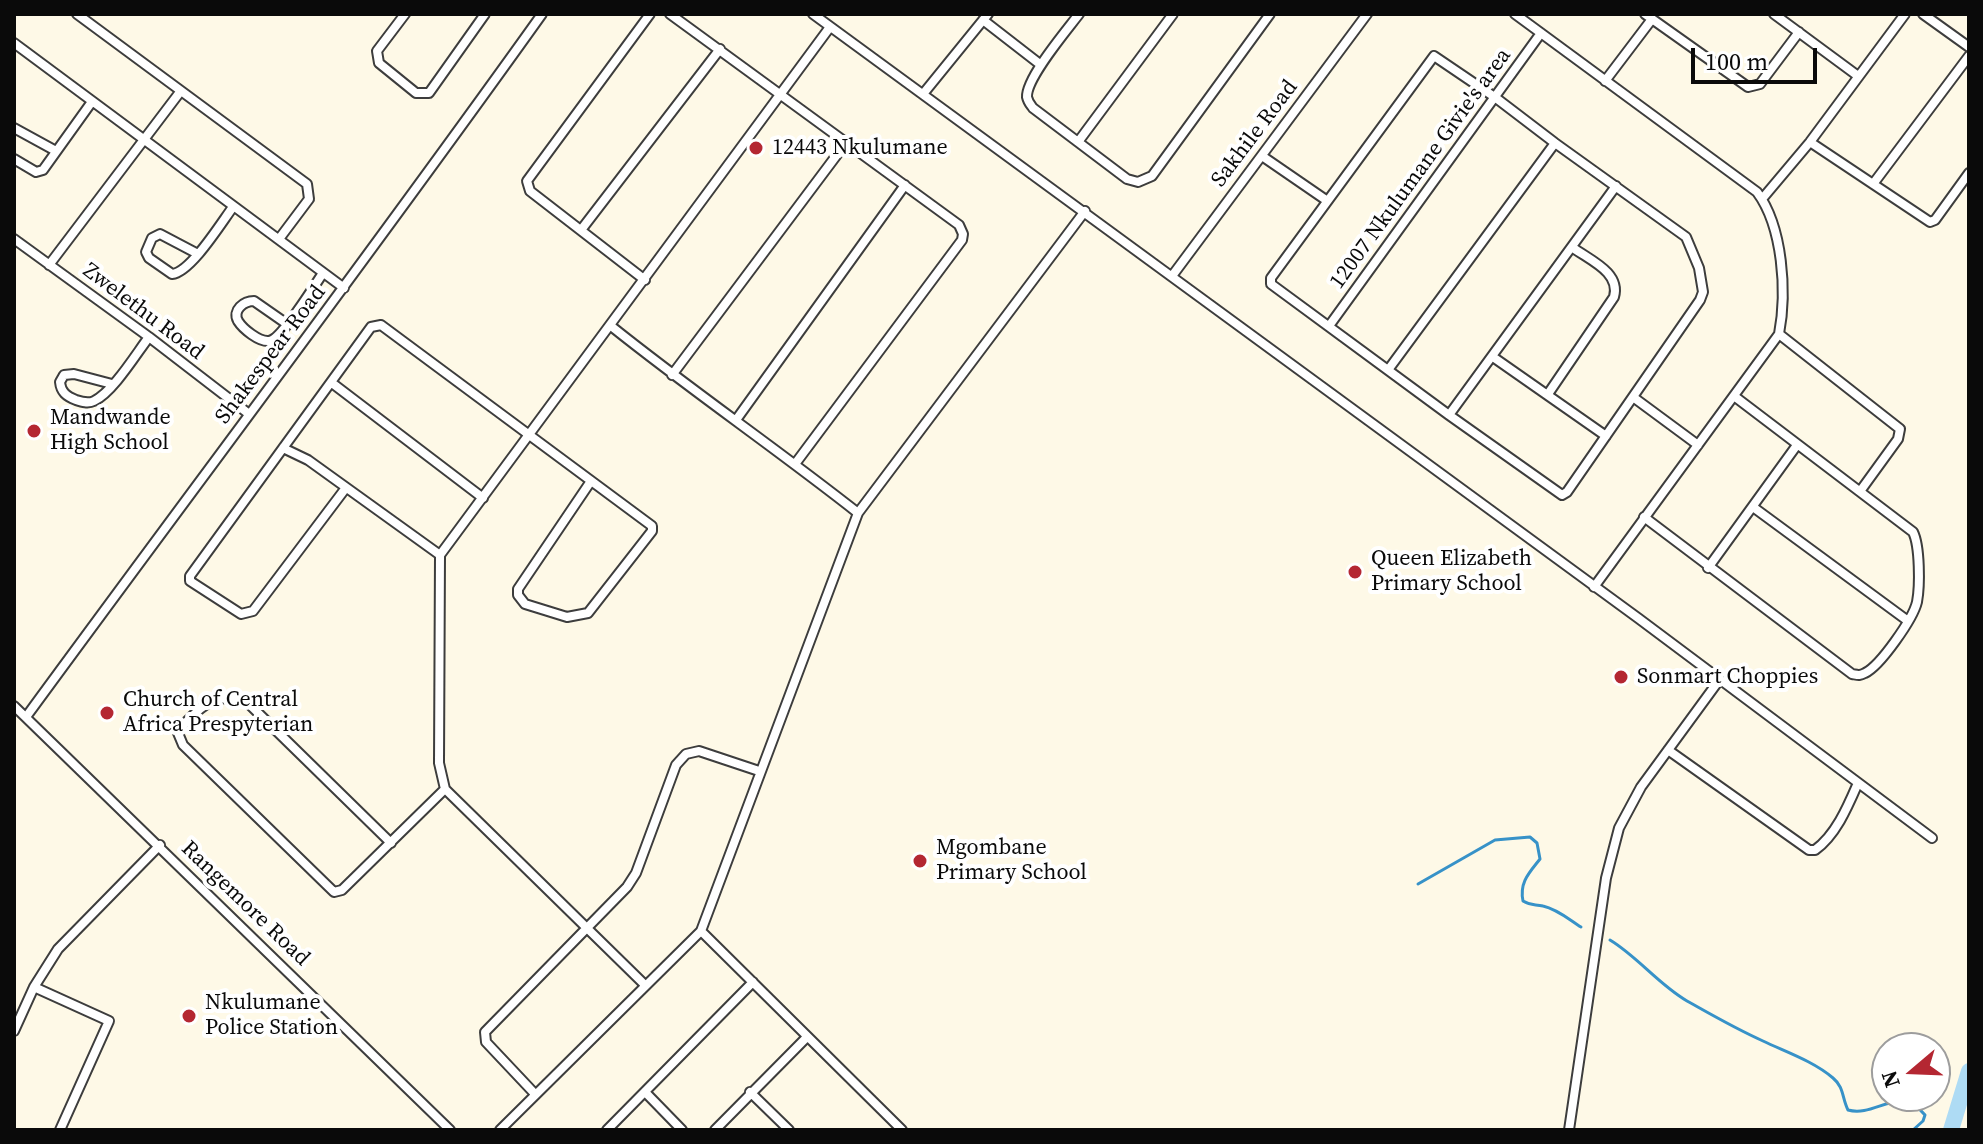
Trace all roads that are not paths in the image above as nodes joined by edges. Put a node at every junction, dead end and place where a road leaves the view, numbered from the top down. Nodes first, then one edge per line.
1 (77, 14) edge
2 (405, 14) edge
3 (485, 14) edge
4 (542, 14) edge
5 (650, 14) edge
6 (670, 14) edge
7 (813, 14) edge
8 (1079, 14) edge
9 (1173, 14) edge
10 (1270, 14) edge
11 (1367, 14) edge
12 (1515, 14) edge
13 (1774, 14) edge
14 (1905, 14) edge
15 (1923, 14) edge
16 (1648, 16) edge
17 (985, 17) edge
18 (830, 27) junction
19 (1799, 32) junction
20 (1541, 33) junction
21 (14, 43) edge
22 (1969, 47) edge
23 (720, 49) junction
24 (1969, 56) edge
25 (1041, 65) junction
26 (1858, 76) junction
27 (1605, 81) junction
28 (180, 92) junction
29 (923, 94) junction
30 (780, 95) junction
31 (1496, 98) junction
32 (91, 103) junction
33 (14, 128) edge
34 (145, 140) junction
35 (1078, 142) junction
36 (1810, 142) junction
37 (1555, 143) junction
38 (845, 144) junction
39 (56, 151) junction
40 (1262, 156) junction
41 (14, 159) edge
42 (1969, 173) edge
43 (1873, 184) junction
44 (905, 185) junction
45 (1616, 186) junction
46 (1762, 199) junction
47 (1326, 200) junction
48 (233, 207) junction
49 (1085, 211) junction
50 (581, 230) junction
51 (14, 239) edge
52 (279, 239) junction
53 (1572, 247) junction
54 (198, 254) junction
55 (49, 265) junction
56 (323, 273) junction
57 (1172, 276) junction
58 (645, 280) junction
59 (344, 288) junction
60 (287, 324) junction
61 (611, 326) junction
62 (1329, 326) junction
63 (1779, 334) junction
64 (149, 337) junction
65 (1493, 357) junction
66 (1388, 370) junction
67 (672, 375) junction
68 (332, 383) junction
69 (112, 384) junction
70 (1548, 394) junction
71 (1734, 396) junction
72 (1633, 397) junction
73 (249, 414) junction
74 (1449, 415) junction
75 (736, 420) junction
76 (530, 435) junction
77 (1606, 436) junction
78 (1698, 445) junction
79 (1797, 445) junction
80 (283, 448) junction
81 (795, 464) junction
82 (591, 481) junction
83 (345, 489) junction
84 (1861, 490) junction
85 (483, 498) junction
86 (1753, 507) junction
87 (858, 513) junction
88 (1644, 517) junction
89 (440, 555) junction
90 (1708, 568) junction
91 (1594, 587) junction
92 (1908, 621) junction
93 (1720, 679) junction
94 (14, 706) edge
95 (26, 717) junction
96 (1668, 750) junction
97 (759, 771) junction
98 (1858, 783) junction
99 (445, 789) junction
100 (1932, 838) dead end
101 (391, 843) junction
102 (160, 845) junction
103 (586, 928) junction
104 (701, 931) junction
105 (753, 982) junction
106 (645, 985) junction
107 (34, 987) junction
108 (14, 1031) edge
109 (807, 1037) junction
110 (645, 1092) junction
111 (750, 1092) junction
112 (535, 1094) junction
113 (60, 1130) edge
114 (450, 1130) edge
115 (500, 1130) edge
116 (607, 1130) edge
117 (682, 1130) edge
118 (715, 1130) edge
119 (789, 1130) edge
120 (902, 1130) edge
121 (1569, 1130) edge

1 - 28 street
2 - 3 street
4 - 59 street, Shakespear Road
5 - 50 street
6 - 23 street
7 - 18 street
8 - 25 street
9 - 35 street
10 - 35 street
11 - 40 street, Sakhile Road
12 - 20 street
13 - 19 street
14 - 26 street
15 - 22 street
16 - 19 street
16 - 27 street
17 - 25 street
17 - 29 street
18 - 29 street
18 - 30 street
19 - 26 street
20 - 27 street
20 - 31 street, 12007 Nkulumane Givie's area
21 - 32 street
23 - 30 street
23 - 50 street
24 - 43 street
25 - 35 street
26 - 36 street
27 - 46 street
28 - 34 street
28 - 52 street
29 - 49 street
30 - 38 street
30 - 58 street
31 - 37 street
31 - 47 street
31 - 62 street, 12007 Nkulumane Givie's area
32 - 34 street
32 - 39 street
33 - 39 street
34 - 48 street
34 - 55 street
36 - 43 street
36 - 46 street
37 - 45 street
37 - 66 street
38 - 44 street
38 - 67 street
39 - 41 street
40 - 47 street
40 - 57 street, Sakhile Road
42 - 43 street
44 - 75 street
44 - 81 street
45 - 53 street
45 - 72 street
46 - 63 street
47 - 62 street
48 - 52 street
48 - 54 street
49 - 57 street
49 - 87 street
50 - 58 street
51 - 55 street, Zwelethu Road
52 - 56 street
53 - 65 street
53 - 70 street
54 - 54 street
55 - 64 street, Zwelethu Road
56 - 59 street
56 - 60 street
57 - 91 street
58 - 61 street
59 - 73 street, Shakespear Road
60 - 60 street
61 - 67 street
61 - 76 street
62 - 66 street
63 - 71 street
63 - 84 street
64 - 69 street
64 - 73 street, Zwelethu Road
65 - 70 street
65 - 74 street
66 - 74 street
67 - 75 street
68 - 76 street
68 - 80 street
68 - 85 street
69 - 69 street
70 - 77 street
71 - 78 street
71 - 79 street
72 - 77 street
72 - 78 street
73 - 95 street, Shakespear Road
74 - 77 street
75 - 81 street
76 - 82 street
76 - 85 street
78 - 88 street
79 - 84 street
79 - 86 street
80 - 83 street
80 - 83 street
81 - 87 street
82 - 82 street
83 - 89 street
84 - 92 street
85 - 89 street
86 - 90 street
86 - 92 street
87 - 97 street
88 - 90 street
88 - 91 street
89 - 99 street
90 - 92 street
91 - 93 street
93 - 96 street
93 - 98 street
94 - 95 street, Rangemore Road
95 - 102 street, Rangemore Road
96 - 98 street
96 - 121 street
97 - 103 street
97 - 104 street
98 - 100 street
99 - 101 street
99 - 103 street
101 - 101 street
102 - 107 street
102 - 114 street, Rangemore Road
103 - 106 street
103 - 112 street
104 - 105 street
104 - 106 street
105 - 109 street
105 - 110 street
106 - 112 street
107 - 108 street
107 - 113 street
109 - 111 street
109 - 120 street
110 - 116 street
110 - 117 street
111 - 118 street
111 - 119 street
112 - 115 street

